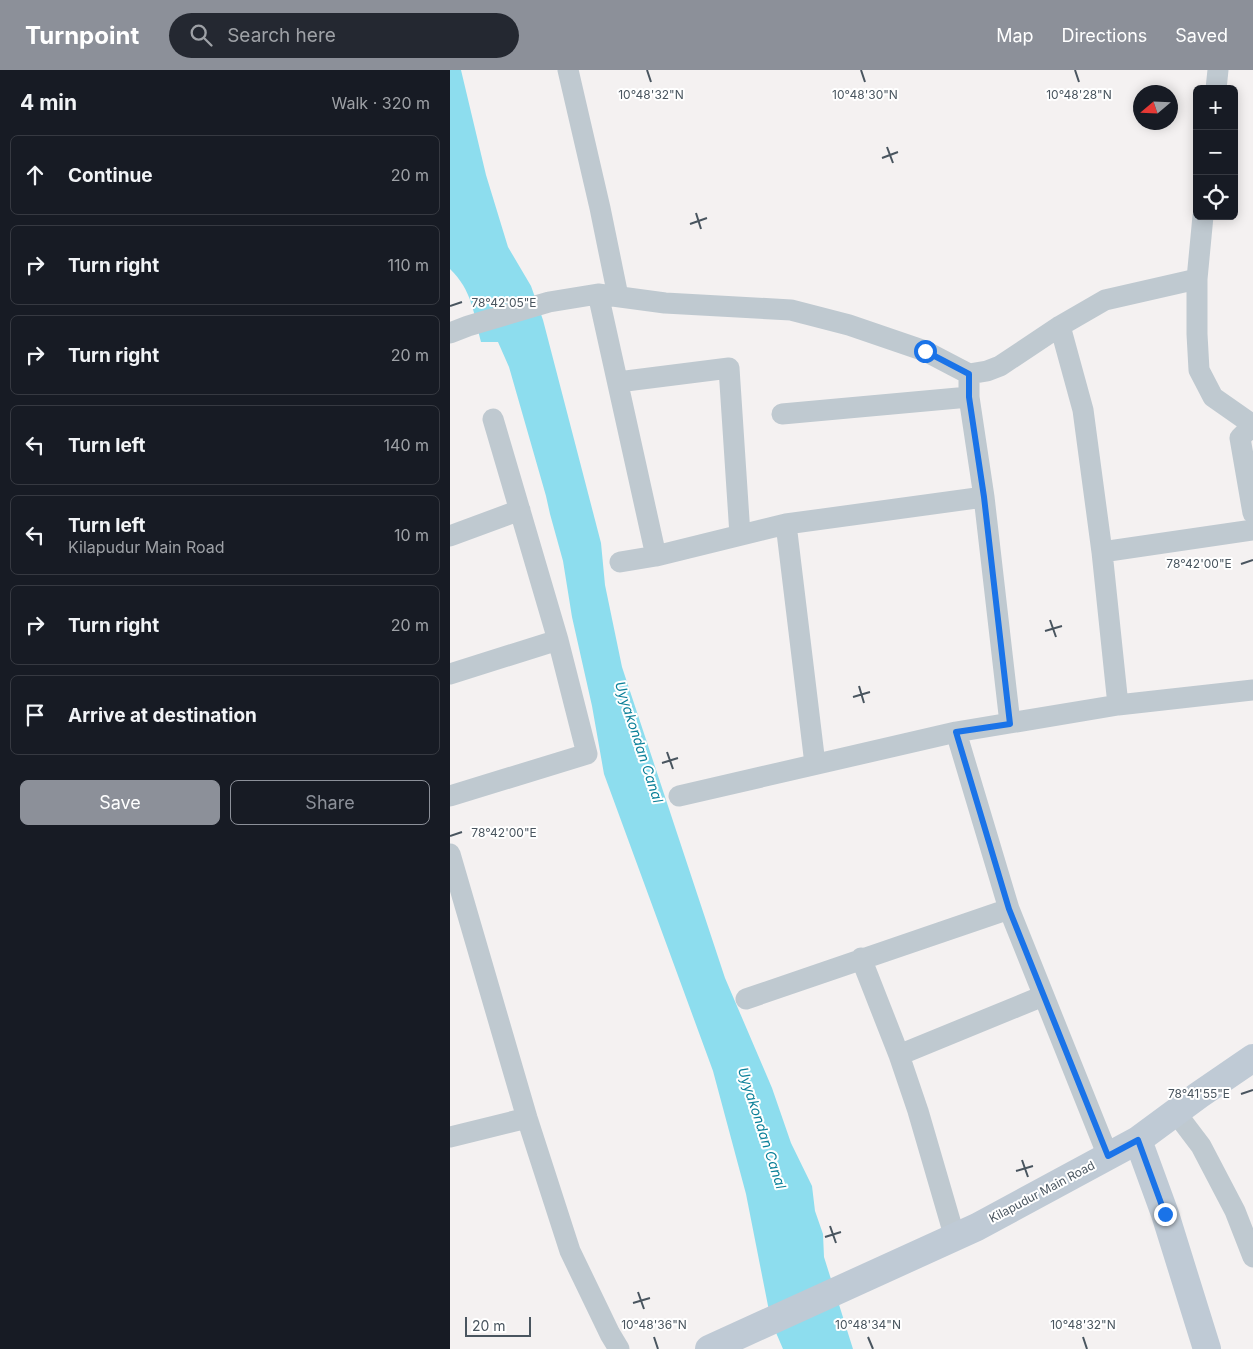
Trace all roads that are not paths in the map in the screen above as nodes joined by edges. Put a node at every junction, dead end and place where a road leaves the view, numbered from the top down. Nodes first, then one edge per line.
1 (568, 70) edge
2 (1218, 70) edge
3 (1216, 85) edge
4 (1204, 220) edge
5 (1197, 279) junction
6 (608, 295) junction
7 (1060, 326) junction
8 (459, 330) edge
9 (969, 374) junction
10 (618, 382) junction
11 (969, 397) junction
12 (782, 414) dead end
13 (493, 419) dead end
14 (1253, 425) edge
15 (984, 497) junction
16 (520, 510) junction
17 (1253, 513) edge
18 (786, 524) junction
19 (1253, 530) edge
20 (740, 535) junction
21 (450, 536) edge
22 (1102, 552) junction
23 (656, 556) junction
24 (620, 562) dead end
25 (558, 640) junction
26 (450, 674) edge
27 (1253, 690) edge
28 (1118, 706) junction
29 (1010, 724) junction
30 (956, 732) junction
31 (815, 764) junction
32 (450, 796) edge
33 (679, 796) dead end
34 (450, 854) edge
35 (1009, 909) junction
36 (861, 958) junction
37 (1043, 996) junction
38 (746, 999) dead end
39 (899, 1055) junction
40 (1253, 1058) edge
41 (1176, 1113) junction
42 (528, 1118) junction
43 (450, 1137) edge
44 (1138, 1140) junction
45 (1108, 1156) junction
46 (955, 1238) junction
47 (1253, 1257) edge
48 (619, 1349) edge
49 (709, 1349) edge
50 (1208, 1349) edge

1 - 6 street
2 - 3 street
4 - 5 street
5 - 7 street
5 - 14 street
6 - 8 street
6 - 9 street
6 - 10 street
7 - 9 street
7 - 22 street
9 - 11 street
10 - 20 street
10 - 23 street
11 - 12 street
11 - 15 street
13 - 16 street
14 - 17 street
15 - 18 street
15 - 29 street
16 - 21 street
16 - 25 street
18 - 20 street
18 - 31 street
19 - 22 street
20 - 23 street
22 - 28 street
23 - 24 street
25 - 26 street
25 - 32 street
27 - 28 street
28 - 29 street
29 - 30 street
30 - 31 street
30 - 35 street
31 - 33 street
34 - 42 street
35 - 36 street
35 - 37 street
36 - 38 street
36 - 39 street
37 - 39 street
37 - 45 street
39 - 46 street
40 - 41 street, Kilapudur Main Road
41 - 44 street, Kilapudur Main Road
41 - 47 street
42 - 43 street
42 - 48 street
44 - 45 street, Kilapudur Main Road
44 - 50 street
45 - 46 street, Kilapudur Main Road
46 - 49 street, Kilapudur Main Road

